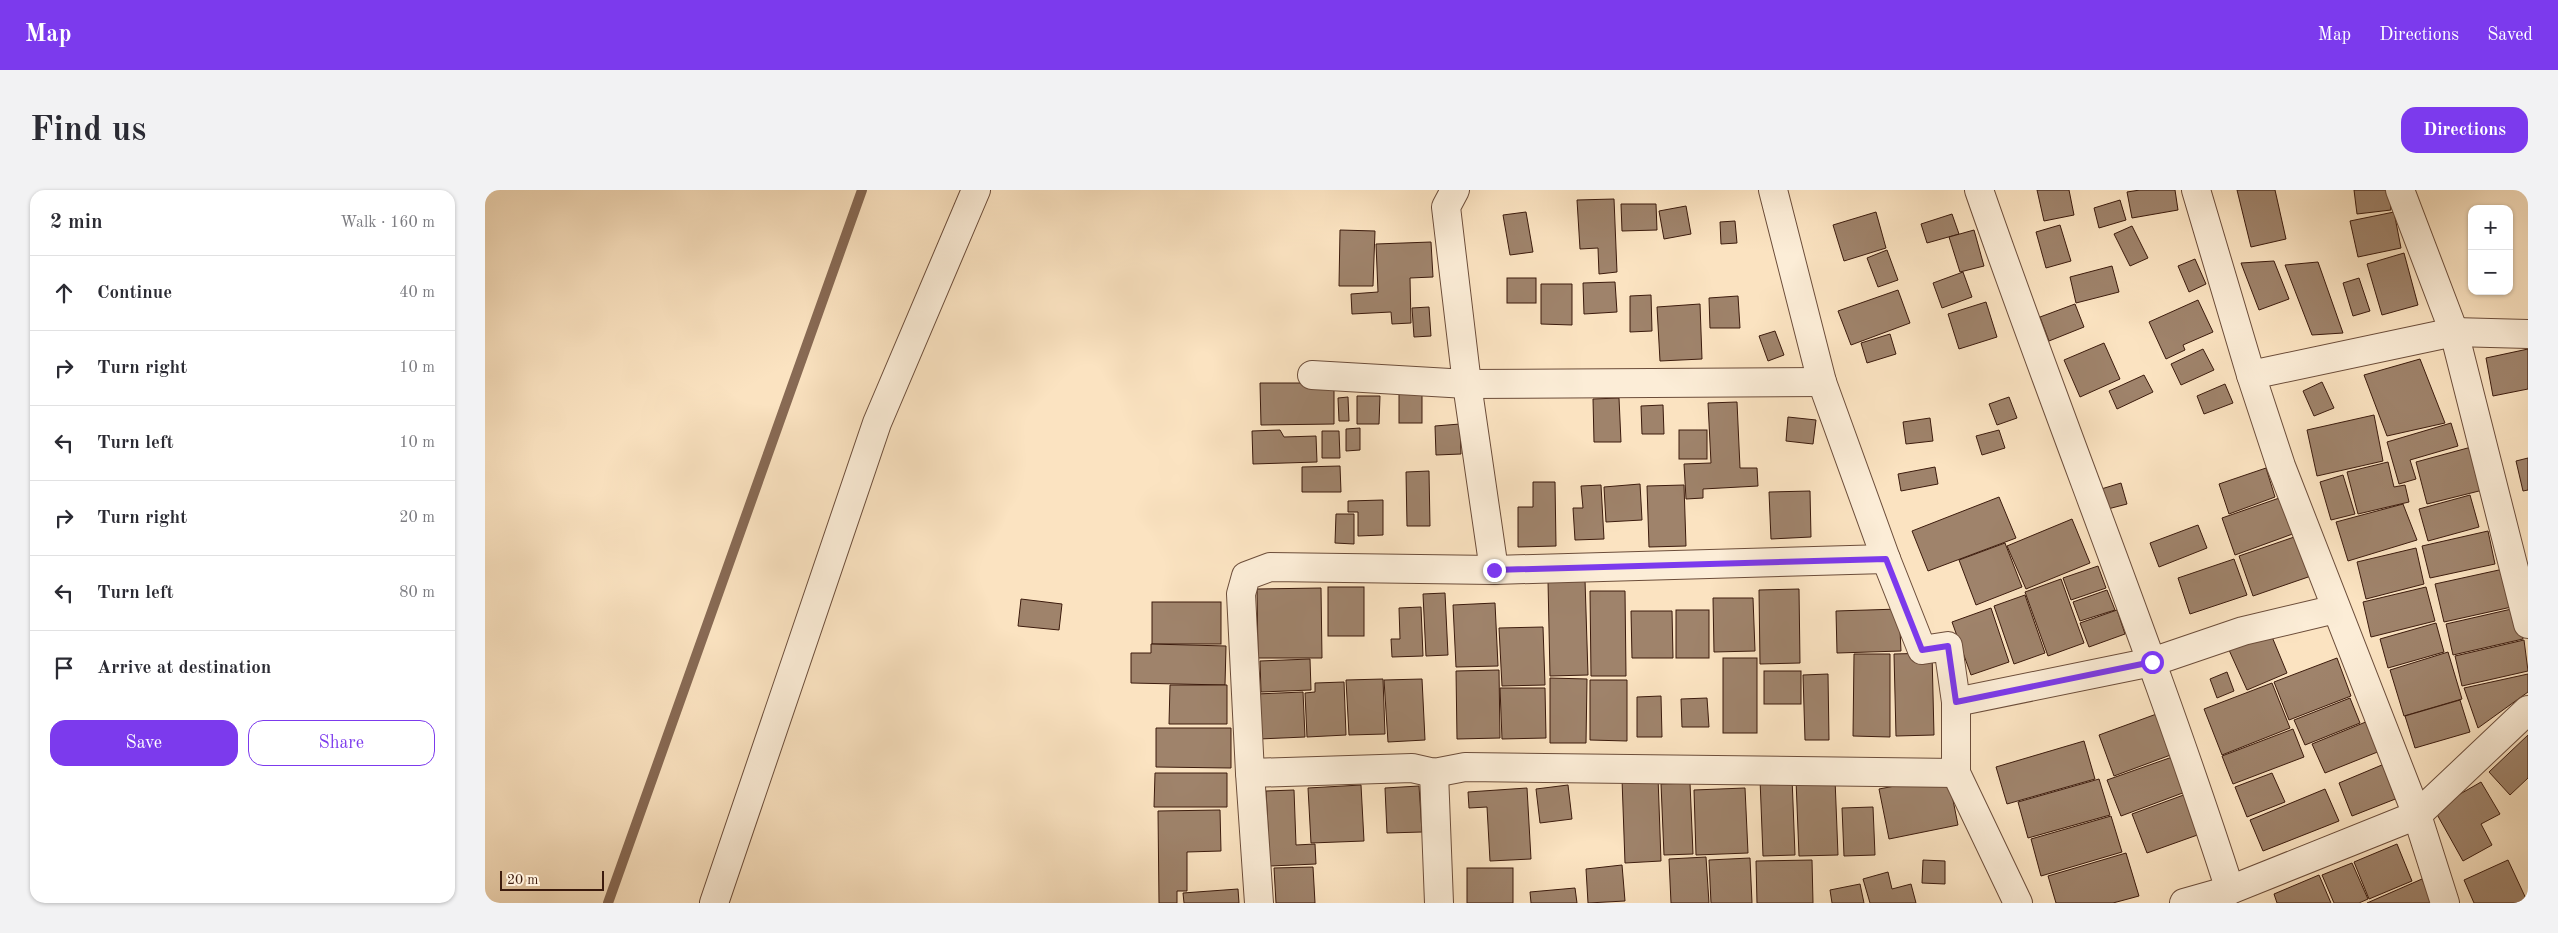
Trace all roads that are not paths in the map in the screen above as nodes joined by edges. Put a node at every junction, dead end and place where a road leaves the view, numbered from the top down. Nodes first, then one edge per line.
1 (976, 190) edge
2 (1455, 190) edge
3 (1773, 190) edge
4 (1979, 190) edge
5 (2196, 190) edge
6 (2400, 190) edge
7 (2453, 332) junction
8 (2528, 334) edge
9 (1312, 375) dead end
10 (2251, 375) junction
11 (1822, 382) junction
12 (1467, 384) junction
13 (1886, 559) junction
14 (1494, 570) junction
15 (2336, 609) junction
16 (2528, 624) edge
17 (2152, 662) junction
18 (1956, 702) junction
19 (2528, 710) edge
20 (1250, 773) junction
21 (1956, 773) junction
22 (1434, 774) junction
23 (2417, 815) junction
24 (2230, 890) junction
25 (714, 903) edge
26 (1259, 903) edge
27 (1439, 903) edge
28 (2018, 903) edge
29 (2184, 903) edge
30 (2445, 903) edge

1 - 25 street
2 - 12 street
3 - 11 street
4 - 17 street
5 - 10 street
6 - 7 street
7 - 8 street
7 - 10 street
7 - 16 street
9 - 12 street
10 - 15 street
11 - 12 street
11 - 13 street
12 - 14 street
13 - 14 street
13 - 18 street
14 - 20 street
15 - 17 street
15 - 23 street
17 - 18 street
17 - 24 street
18 - 21 street
19 - 23 street
20 - 22 street
20 - 26 street
21 - 22 street
21 - 28 street
22 - 27 street
23 - 24 street
23 - 30 street
24 - 29 street

